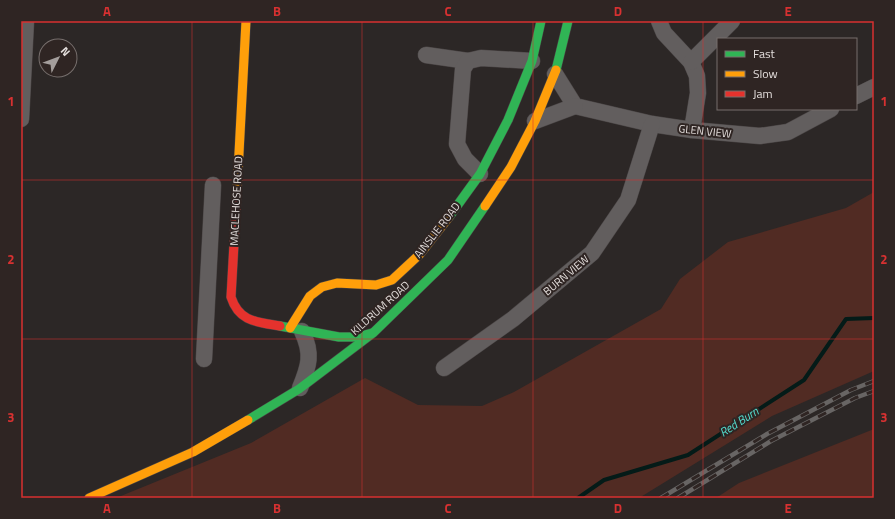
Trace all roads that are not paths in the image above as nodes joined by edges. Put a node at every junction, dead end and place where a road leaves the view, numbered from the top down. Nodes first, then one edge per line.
1 (246, 21) edge
2 (541, 21) edge
3 (568, 21) edge
4 (659, 21) edge
5 (732, 21) edge
6 (24, 23) edge
7 (426, 55) dead end
8 (468, 61) junction
9 (532, 61) junction
10 (691, 62) junction
11 (555, 74) junction
12 (874, 87) edge
13 (857, 96) edge
14 (575, 106) junction
15 (829, 110) edge
16 (21, 119) edge
17 (535, 121) junction
18 (652, 124) junction
19 (692, 130) junction
20 (480, 174) junction
21 (213, 185) dead end
22 (209, 254) junction
23 (233, 254) junction
24 (296, 330) junction
25 (373, 333) junction
26 (204, 359) dead end
27 (444, 368) dead end
28 (299, 390) junction
29 (88, 498) edge

1 - 23 street, MACLEHOSE ROAD
2 - 9 street, AINSLIE ROAD
3 - 11 street, KILDRUM ROAD
4 - 10 street
5 - 10 street
6 - 16 street
7 - 8 street
8 - 9 street
8 - 20 street
9 - 20 street, AINSLIE ROAD
10 - 19 street
11 - 14 street
11 - 17 street, KILDRUM ROAD
12 - 13 street
14 - 17 street
14 - 18 street, GLEN VIEW
15 - 19 street, GLEN VIEW
17 - 25 street, KILDRUM ROAD
18 - 19 street, GLEN VIEW
18 - 27 street, BURN VIEW
20 - 24 street, AINSLIE ROAD
21 - 22 street
22 - 23 street
22 - 26 street
23 - 24 street, MACLEHOSE ROAD
24 - 25 street, MACLEHOSE ROAD
24 - 28 street
25 - 28 street, KILDRUM ROAD
28 - 29 street, KILDRUM ROAD

